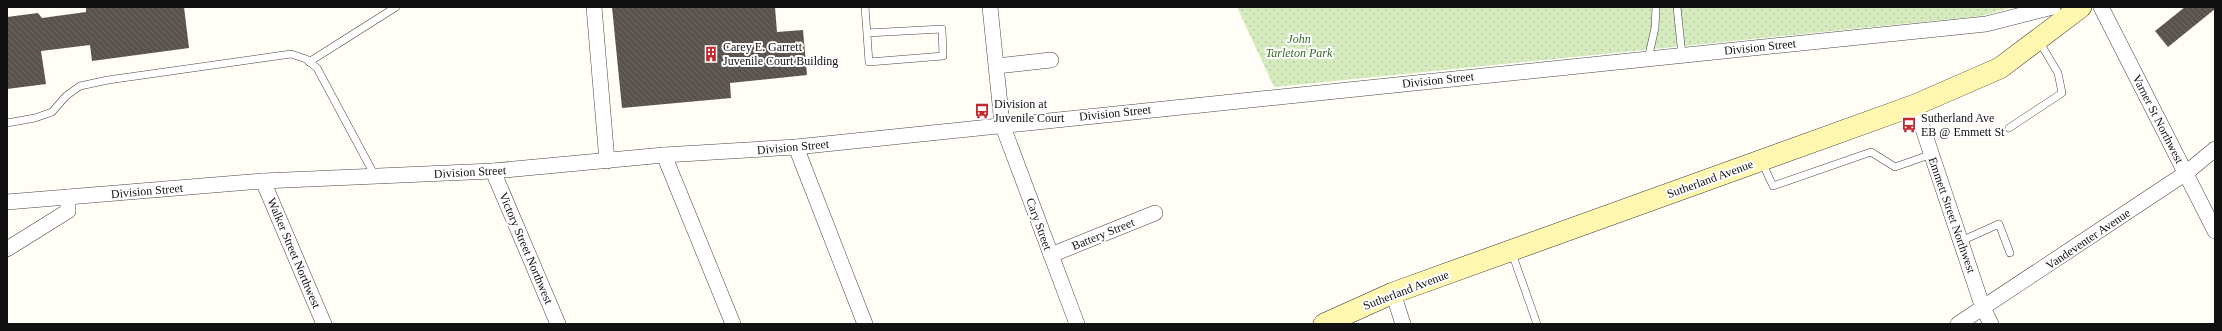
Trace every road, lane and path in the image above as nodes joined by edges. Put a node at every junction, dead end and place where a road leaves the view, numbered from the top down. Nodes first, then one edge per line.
1 (396, 7) edge
2 (594, 7) edge
3 (865, 7) edge
4 (990, 7) edge
5 (1656, 7) edge
6 (1677, 7) edge
7 (2053, 7) edge
8 (2081, 7) edge
9 (2101, 7) edge
10 (867, 33) junction
11 (2038, 39) junction
12 (1682, 55) junction
13 (1648, 59) junction
14 (1051, 60) dead end
15 (310, 62) junction
16 (997, 66) junction
17 (1915, 105) junction
18 (7, 123) edge
19 (1002, 124) junction
20 (2009, 128) dead end
21 (796, 147) junction
22 (2215, 149) edge
23 (1932, 154) junction
24 (664, 155) junction
25 (607, 160) junction
26 (1762, 160) junction
27 (493, 171) junction
28 (2186, 173) junction
29 (375, 176) junction
30 (263, 182) junction
31 (7, 202) edge
32 (68, 204) junction
33 (1155, 213) dead end
34 (2215, 231) edge
35 (1961, 241) junction
36 (7, 249) edge
37 (1511, 251) junction
38 (2010, 253) dead end
39 (1051, 255) junction
40 (1393, 293) junction
41 (1983, 308) junction
42 (324, 324) edge
43 (558, 324) edge
44 (733, 324) edge
45 (865, 324) edge
46 (1077, 324) edge
47 (1324, 324) edge
48 (1403, 324) edge
49 (1537, 324) edge
50 (1958, 324) edge
51 (1991, 324) edge

1 - 15 lane
2 - 25 street
3 - 10 lane
4 - 16 street, Cary Street
5 - 13 lane
6 - 12 lane
7 - 12 street, Division Street
8 - 11 street, Sutherland Avenue
9 - 28 street, Varner St Northwest
10 - 10 lane
11 - 17 street, Sutherland Avenue
11 - 20 lane
12 - 13 street, Division Street
13 - 19 street, Division Street
14 - 16 street
15 - 18 lane
15 - 29 lane
16 - 19 street, Cary Street
17 - 23 street, Emmett Street Northwest
17 - 26 street, Sutherland Avenue
19 - 21 street, Division Street
19 - 39 street, Cary Street
21 - 24 street, Division Street
21 - 45 street
22 - 28 street, Vandeventer Avenue
23 - 26 lane
23 - 35 street, Emmett Street Northwest
24 - 25 street, Division Street
24 - 44 street
25 - 27 street, Division Street
26 - 37 street, Sutherland Avenue
27 - 29 street, Division Street
27 - 43 street, Victory Street Northwest
28 - 34 street, Varner St Northwest
28 - 41 street, Vandeventer Avenue
29 - 30 street, Division Street
30 - 32 street, Division Street
30 - 42 street, Walker Street Northwest
31 - 32 street, Division Street
32 - 36 street
33 - 39 street, Battery Street
35 - 38 lane
35 - 41 street, Emmett Street Northwest
37 - 40 street, Sutherland Avenue
37 - 49 lane
39 - 46 street, Cary Street
40 - 47 street, Sutherland Avenue
40 - 48 street
41 - 50 street, Vandeventer Avenue
41 - 51 street, Emmett Street Northwest

